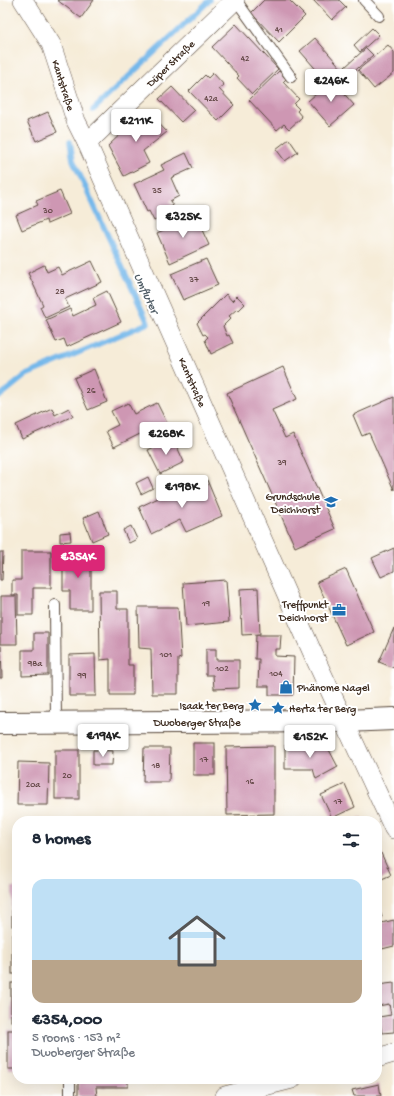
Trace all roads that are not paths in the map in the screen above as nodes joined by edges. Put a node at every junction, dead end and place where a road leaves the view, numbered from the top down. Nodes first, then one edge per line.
1 (23, 0) edge
2 (236, 0) edge
3 (364, 0) edge
4 (379, 16) dead end
5 (291, 77) dead end
6 (87, 143) junction
7 (55, 605) dead end
8 (394, 719) edge
9 (345, 721) junction
10 (0, 723) edge
11 (56, 723) junction
12 (394, 829) edge
13 (394, 1053) edge
14 (382, 1057) edge
15 (70, 1084) edge
16 (272, 1084) edge
17 (70, 1096) edge
18 (224, 1096) edge

1 - 6 street, Kantstraße
2 - 5 lane
2 - 6 street, Düper Straße
3 - 4 lane
6 - 9 street, Kantstraße
7 - 11 lane
8 - 9 street, Dwoberger Straße
9 - 11 street, Dwoberger Straße
9 - 12 street, Kantstraße
10 - 11 street, Dwoberger Straße
13 - 14 street
15 - 17 lane
16 - 18 street

